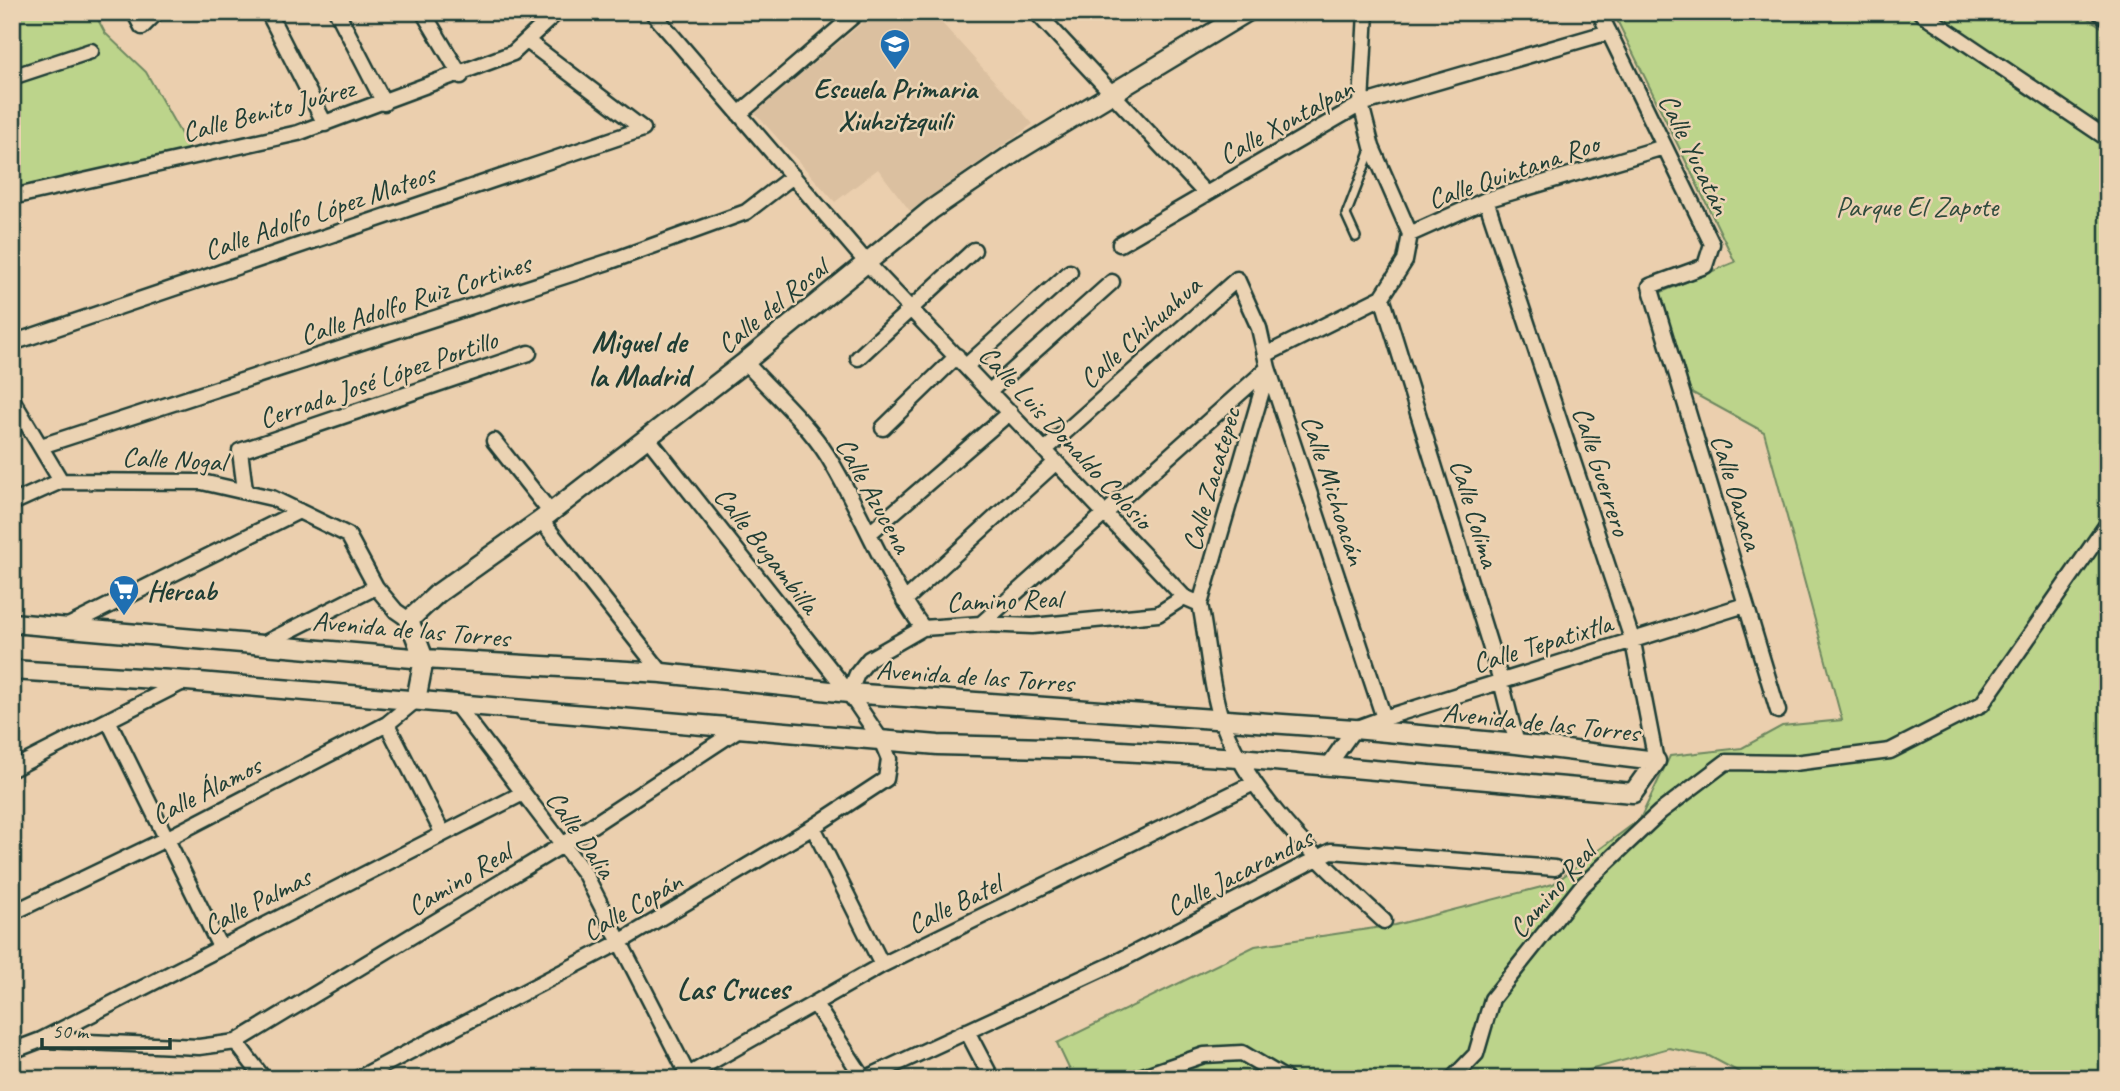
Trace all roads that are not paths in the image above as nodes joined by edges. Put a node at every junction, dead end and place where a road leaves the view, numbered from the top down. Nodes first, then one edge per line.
1 (134, 12) edge
2 (157, 12) edge
3 (268, 12) edge
4 (337, 12) edge
5 (423, 12) edge
6 (557, 12) edge
7 (652, 12) edge
8 (858, 12) edge
9 (1036, 12) edge
10 (1247, 12) edge
11 (1366, 12) edge
12 (1599, 12) edge
13 (1920, 12) edge
14 (2102, 12) edge
15 (2108, 16) edge
16 (1609, 33) junction
17 (527, 41) junction
18 (92, 51) dead end
19 (461, 76) junction
20 (12, 77) edge
21 (1111, 95) junction
22 (384, 103) junction
23 (1362, 104) junction
24 (739, 114) junction
25 (325, 124) junction
26 (2108, 139) edge
27 (1373, 147) junction
28 (1664, 147) junction
29 (793, 176) junction
30 (1206, 194) junction
31 (12, 197) edge
32 (1486, 201) junction
33 (1410, 234) junction
34 (1356, 237) dead end
35 (1120, 244) dead end
36 (974, 250) dead end
37 (867, 263) junction
38 (1070, 272) dead end
39 (1237, 279) joint
40 (1112, 282) dead end
41 (1650, 286) joint
42 (1382, 297) junction
43 (909, 307) junction
44 (12, 343) edge
45 (529, 354) dead end
46 (858, 358) dead end
47 (961, 361) junction
48 (745, 362) junction
49 (1266, 362) junction
50 (990, 391) junction
51 (12, 399) edge
52 (1010, 412) junction
53 (883, 428) dead end
54 (647, 437) junction
55 (494, 441) dead end
56 (41, 446) junction
57 (1045, 450) junction
58 (1056, 461) junction
59 (61, 481) junction
60 (245, 490) junction
61 (12, 502) edge
62 (299, 511) junction
63 (546, 516) junction
64 (1105, 516) junction
65 (2108, 523) edge
66 (871, 532) junction
67 (376, 587) junction
68 (1184, 597) junction
69 (904, 601) junction
70 (1200, 604) junction
71 (1745, 605) junction
72 (409, 620) junction
73 (12, 623) edge
74 (981, 624) junction
75 (64, 628) junction
76 (923, 628) junction
77 (1633, 642) junction
78 (265, 643) junction
79 (425, 659) junction
80 (12, 670) edge
81 (662, 673) junction
82 (187, 681) junction
83 (1501, 681) junction
84 (849, 692) junction
85 (416, 701) junction
86 (454, 702) junction
87 (1778, 711) dead end
88 (1384, 718) junction
89 (109, 722) junction
90 (1222, 722) junction
91 (387, 724) junction
92 (742, 727) junction
93 (1354, 729) junction
94 (881, 740) junction
95 (1517, 744) junction
96 (1239, 758) junction
97 (1656, 761) junction
98 (1328, 766) junction
99 (12, 769) edge
100 (1254, 783) junction
101 (523, 793) junction
102 (813, 827) junction
103 (443, 834) junction
104 (168, 838) junction
105 (564, 845) junction
106 (1316, 858) junction
107 (1555, 867) dead end
108 (12, 913) edge
109 (1384, 921) dead end
110 (618, 943) junction
111 (220, 947) junction
112 (882, 965) junction
113 (815, 1004) junction
114 (967, 1031) junction
115 (41, 1040) junction
116 (236, 1042) junction
117 (12, 1051) edge
118 (687, 1078) edge
119 (264, 1079) edge
120 (357, 1079) edge
121 (864, 1079) edge
122 (992, 1079) edge
123 (1134, 1079) edge
124 (1286, 1079) edge
125 (1452, 1079) edge

1 - 2 street
3 - 25 street
4 - 22 street
5 - 19 street
6 - 17 street, Calle Benito Juárez
7 - 24 street, Calle Luis Donaldo Colosio
8 - 24 street
9 - 21 street
10 - 21 street, Calle del Rosal
11 - 23 street
12 - 16 street, Calle Yucatán
13 - 26 street
14 - 15 street
16 - 23 street, Calle Xontalpan
16 - 28 street, Calle Yucatán
17 - 19 street, Calle Benito Juárez
17 - 44 street, Calle Adolfo López Mateos
18 - 20 street
19 - 22 street, Calle Benito Juárez
21 - 30 street
21 - 37 street, Calle del Rosal
22 - 25 street, Calle Benito Juárez
23 - 27 street
23 - 30 street, Calle Xontalpan
24 - 29 street, Calle Luis Donaldo Colosio
25 - 31 street, Calle Benito Juárez
27 - 33 street
27 - 34 lane
28 - 32 street, Calle Quintana Roo
28 - 41 street, Calle Yucatán
29 - 37 street, Calle Luis Donaldo Colosio
29 - 56 street, Calle Adolfo Ruiz Cortines
30 - 35 street, Calle Xontalpan
32 - 33 street, Calle Quintana Roo
32 - 77 street, Calle Guerrero
33 - 42 street, Calle Quintana Roo
36 - 43 street
37 - 43 street, Calle Luis Donaldo Colosio
37 - 48 street, Calle del Rosal
38 - 47 street
39 - 49 street, Calle Michoacán
39 - 57 street, Calle Chihuahua
40 - 50 street
41 - 71 street, Calle Oaxaca
42 - 49 street
42 - 83 street, Calle Colima
43 - 46 street
43 - 47 street, Calle Luis Donaldo Colosio
45 - 60 street, Cerrada José López Portillo
47 - 50 street, Calle Luis Donaldo Colosio
47 - 53 street
48 - 54 street, Calle del Rosal
48 - 66 street, Calle Azucena
49 - 64 street
49 - 70 street, Calle Zacatepec
49 - 88 street, Calle Michoacán
50 - 52 street, Calle Luis Donaldo Colosio
51 - 56 street
52 - 57 street, Calle Luis Donaldo Colosio
52 - 66 street
54 - 63 street, Calle del Rosal
54 - 84 street, Calle Bugambilla
55 - 63 street
56 - 59 street
57 - 58 street, Calle Luis Donaldo Colosio
58 - 64 street, Calle Luis Donaldo Colosio
58 - 69 street
59 - 60 street, Calle Nogal
59 - 61 street, Calle Nogal
60 - 62 street, Calle Nogal
62 - 67 street, Calle Nogal
62 - 75 street
63 - 72 street, Calle del Rosal
63 - 81 street
64 - 68 street, Calle Luis Donaldo Colosio
64 - 74 street
65 - 125 street, Camino Real
66 - 69 street, Calle Azucena
67 - 72 street, Calle Nogal
67 - 78 street
68 - 70 street, Calle Luis Donaldo Colosio
68 - 74 street, Camino Real
69 - 76 street, Calle Azucena
70 - 90 street
71 - 77 street, Calle Tepatixtla
71 - 87 street, Calle Oaxaca
72 - 79 street, Calle Nogal
73 - 75 street, Avenida de las Torres
74 - 76 street, Camino Real
75 - 78 street, Avenida de las Torres
76 - 84 street, Camino Real
77 - 83 street, Calle Tepatixtla
77 - 97 street, Calle Guerrero
78 - 79 street, Avenida de las Torres
79 - 81 street, Avenida de las Torres
79 - 85 street
80 - 82 street, Avenida de las Torres
81 - 84 street, Avenida de las Torres
82 - 85 street, Avenida de las Torres
82 - 89 street
83 - 88 street, Calle Tepatixtla
83 - 95 street, Calle Colima
84 - 90 street, Avenida de las Torres
84 - 94 street, Calle Bugambilla
85 - 86 street, Avenida de las Torres
85 - 91 street, Calle Álamos
86 - 92 street, Avenida de las Torres
86 - 101 street, Calle Dalia
88 - 93 street, Calle Tepatixtla
89 - 99 street
89 - 104 street
90 - 93 street, Avenida de las Torres
90 - 96 street
91 - 103 street
91 - 104 street, Calle Álamos
92 - 94 street, Avenida de las Torres
92 - 105 street, Camino Real
93 - 95 street, Avenida de las Torres
93 - 98 street
94 - 96 street, Avenida de las Torres
94 - 102 street, Calle Copán
95 - 97 street, Avenida de las Torres
96 - 98 street, Avenida de las Torres
96 - 100 street
97 - 98 street, Avenida de las Torres
100 - 106 street
100 - 112 street, Calle Batel
101 - 103 street, Calle Palmas
101 - 105 street, Calle Dalia
102 - 110 street, Calle Copán
102 - 112 street
103 - 111 street, Calle Palmas
104 - 108 street, Calle Álamos
104 - 111 street
105 - 110 street, Calle Dalia
105 - 116 street, Camino Real
106 - 107 street, Calle Jacarandas
106 - 109 street
106 - 114 street, Calle Jacarandas
110 - 118 street, Calle Dalia
110 - 120 street, Calle Copán
111 - 115 street, Calle Palmas
112 - 113 street, Calle Batel
113 - 118 street, Calle Batel
113 - 121 street
114 - 121 street, Calle Jacarandas
114 - 122 street
115 - 116 street
115 - 117 street, Calle Palmas
116 - 119 street
123 - 124 street

